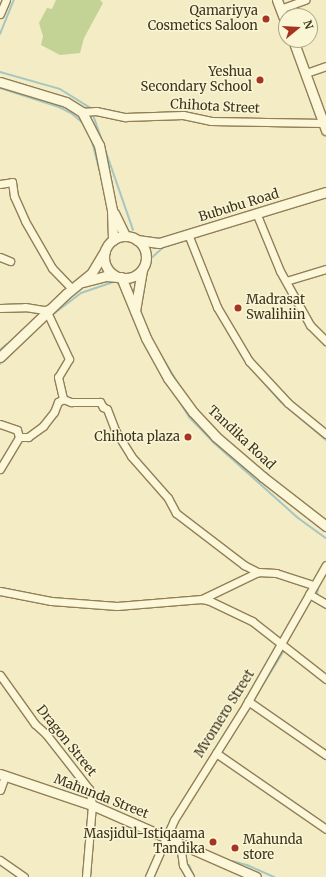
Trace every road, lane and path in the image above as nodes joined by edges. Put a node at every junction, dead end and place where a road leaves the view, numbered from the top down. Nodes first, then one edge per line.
1 (6, 0) edge
2 (305, 0) edge
3 (279, 4) edge
4 (0, 14) edge
5 (296, 48) edge
6 (326, 66) edge
7 (306, 73) junction
8 (0, 82) edge
9 (82, 112) junction
10 (325, 126) edge
11 (0, 184) edge
12 (326, 192) edge
13 (112, 210) junction
14 (257, 215) junction
15 (188, 234) junction
16 (125, 236) junction
17 (113, 240) junction
18 (137, 240) junction
19 (159, 243) junction
20 (105, 251) junction
21 (0, 257) edge
22 (10, 261) dead end
23 (144, 266) junction
24 (326, 269) edge
25 (120, 277) junction
26 (286, 281) junction
27 (82, 283) junction
28 (72, 289) junction
29 (0, 308) edge
30 (49, 310) junction
31 (135, 311) junction
32 (326, 341) edge
33 (0, 357) edge
34 (63, 399) junction
35 (0, 424) edge
36 (326, 434) edge
37 (19, 436) junction
38 (0, 469) edge
39 (326, 526) edge
40 (326, 565) edge
41 (258, 572) junction
42 (314, 584) junction
43 (0, 591) edge
44 (309, 594) junction
45 (202, 599) junction
46 (326, 604) edge
47 (281, 644) junction
48 (0, 675) edge
49 (326, 680) edge
50 (248, 701) junction
51 (216, 753) junction
52 (326, 755) edge
53 (2, 775) edge
54 (0, 790) edge
55 (92, 805) junction
56 (326, 829) edge
57 (165, 837) junction
58 (180, 844) junction
59 (0, 860) edge
60 (24, 877) edge
61 (86, 877) edge
62 (149, 877) edge
63 (190, 877) edge
64 (256, 877) edge

1 - 4 street
2 - 3 street
5 - 7 street
6 - 7 street
7 - 10 street
8 - 9 street
9 - 10 street, Chihota Street
9 - 13 street
11 - 28 street
12 - 14 street, Bububu Road
13 - 16 street
13 - 17 street
14 - 15 street, Bububu Road
14 - 26 street
15 - 19 street, Bububu Road
15 - 36 street
16 - 17 street
16 - 18 street
17 - 20 street
18 - 19 street
18 - 23 street
19 - 23 street
20 - 25 street
20 - 27 street
21 - 22 street
23 - 25 street
23 - 31 street
24 - 26 street
25 - 27 street
25 - 31 street, Tandika Road
26 - 32 street
27 - 28 street
28 - 30 street
29 - 30 street
30 - 33 street
30 - 34 street
31 - 39 street, Tandika Road
34 - 37 street
34 - 41 street
35 - 37 street
37 - 38 street
40 - 42 street, Mvomero Street
41 - 42 street
41 - 45 street
42 - 44 street, Mvomero Street
43 - 45 street
44 - 46 street
44 - 47 street, Mvomero Street
45 - 47 street
47 - 49 street
47 - 50 street, Mvomero Street
48 - 55 street, Dragon Street
50 - 51 street, Mvomero Street
50 - 52 street
51 - 56 street
51 - 57 street, Mvomero Street
53 - 54 street
53 - 55 street, Mahunda Street
55 - 57 street, Mahunda Street
55 - 61 street, Dragon Street
57 - 58 street, Mahunda Street
57 - 62 street, Mvomero Street
58 - 63 street
58 - 64 street, Mahunda Street
59 - 60 street

